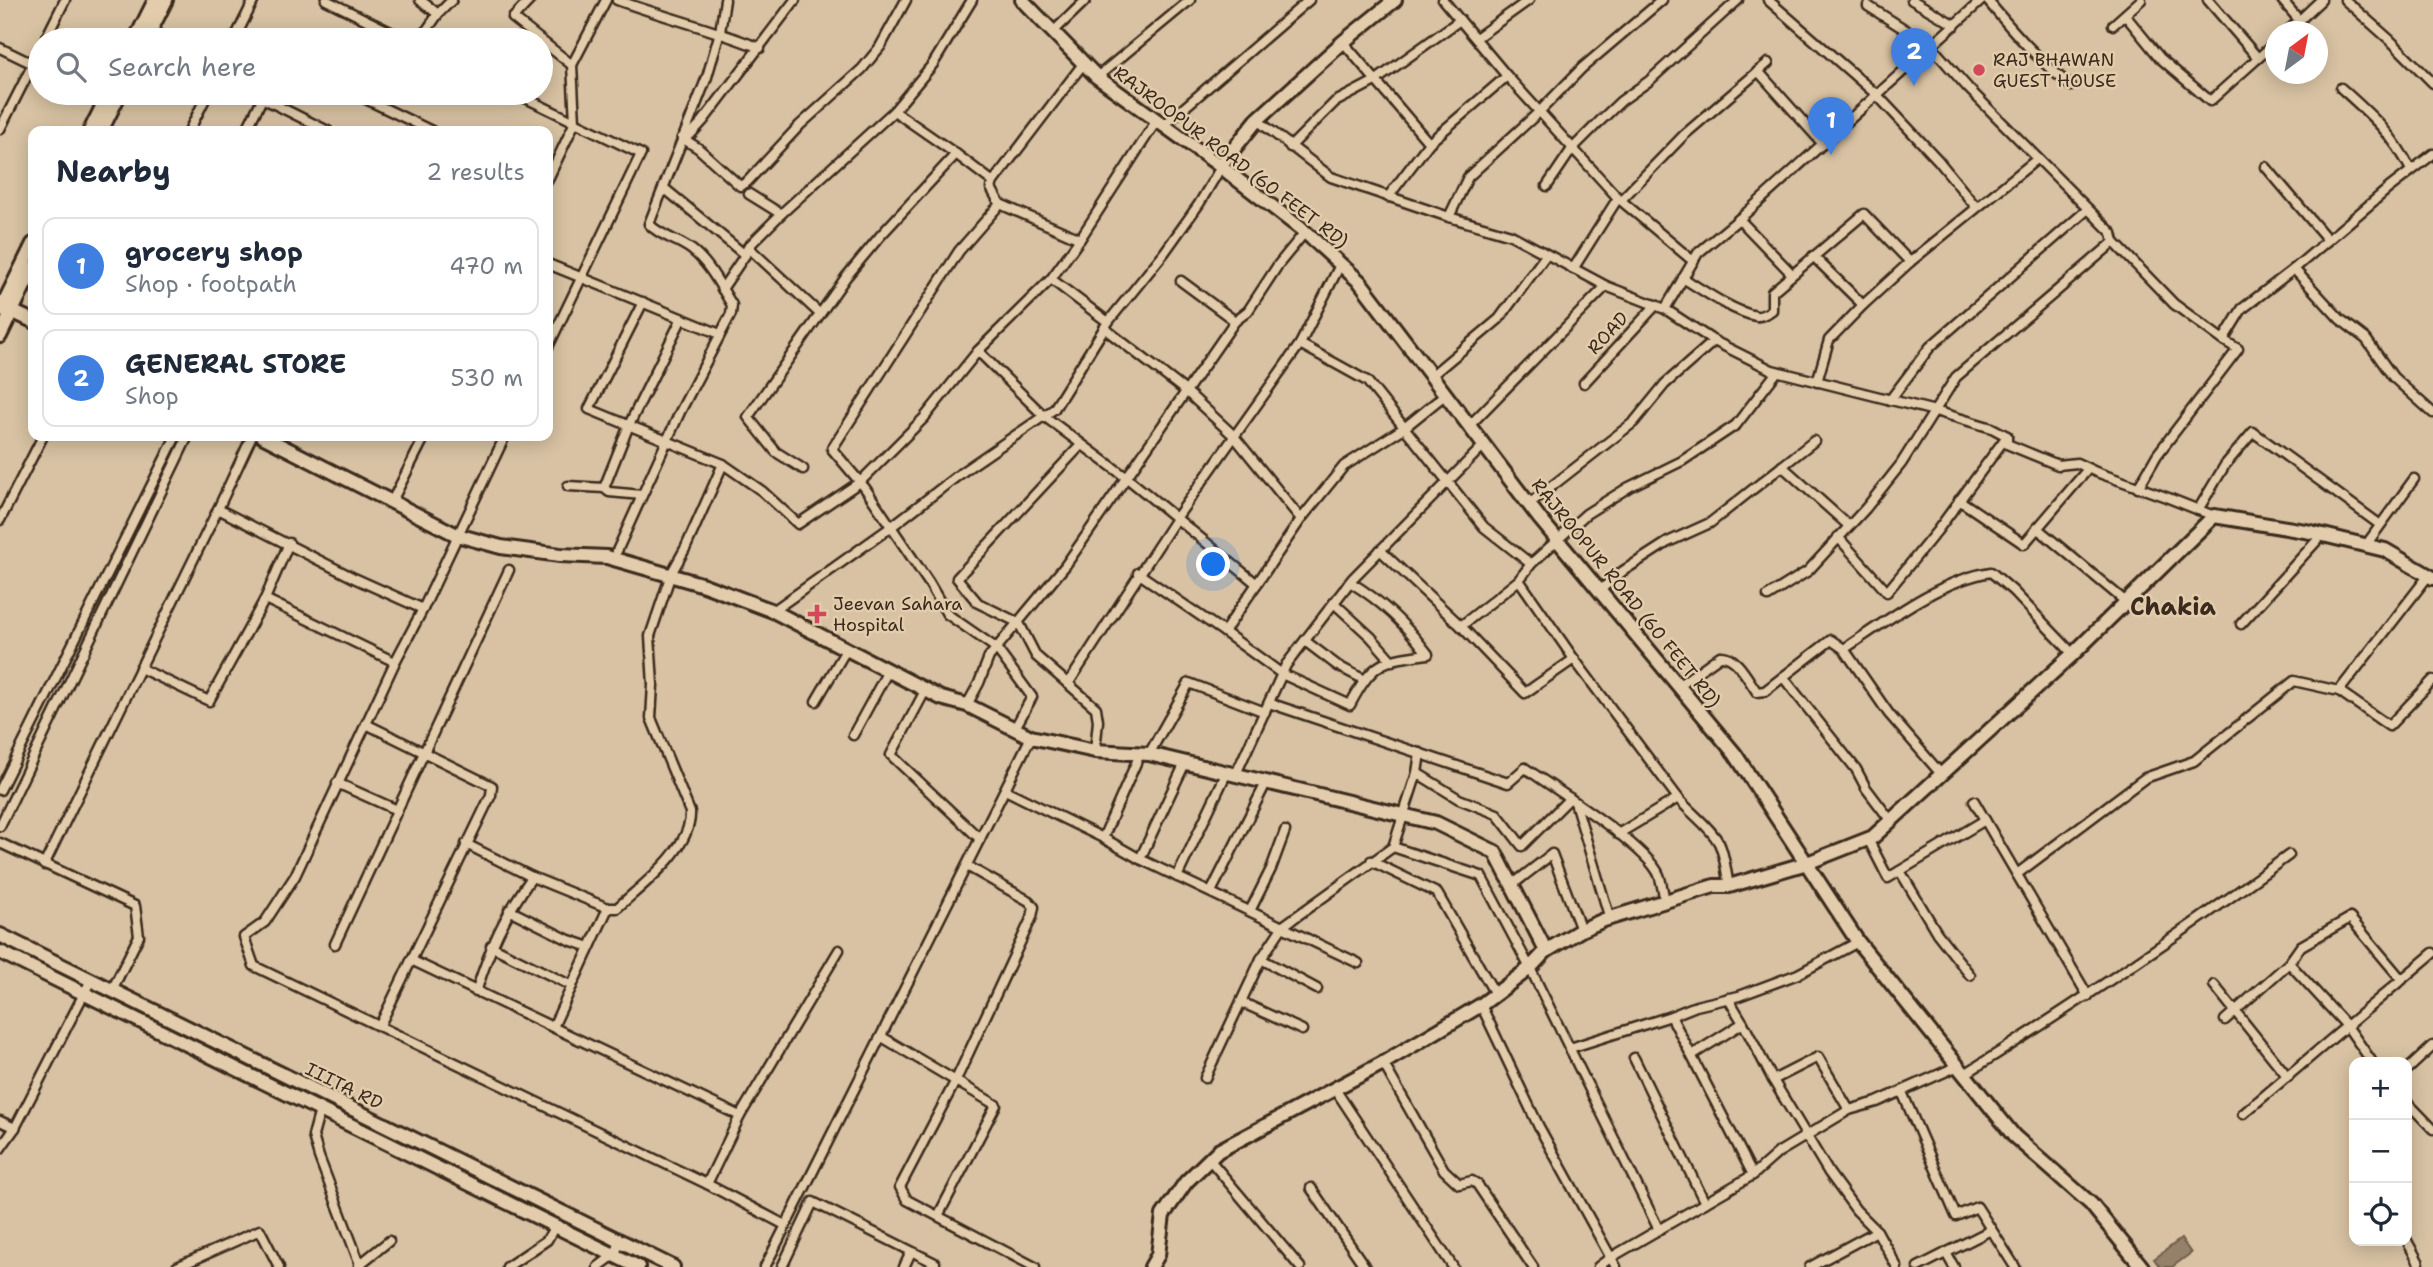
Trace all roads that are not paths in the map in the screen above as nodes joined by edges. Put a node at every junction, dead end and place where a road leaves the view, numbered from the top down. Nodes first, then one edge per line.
1 (65, 0) edge
2 (155, 0) edge
3 (166, 0) edge
4 (254, 0) edge
5 (326, 0) edge
6 (420, 0) edge
7 (452, 0) edge
8 (530, 0) edge
9 (606, 0) edge
10 (617, 0) edge
11 (725, 0) edge
12 (795, 0) edge
13 (906, 0) edge
14 (972, 0) edge
15 (1022, 0) edge
16 (1086, 0) edge
17 (1190, 0) edge
18 (1309, 0) edge
19 (1395, 0) edge
20 (1443, 0) edge
21 (1529, 0) edge
22 (1662, 0) edge
23 (1738, 0) edge
24 (1768, 0) edge
25 (1912, 0) edge
26 (1985, 0) edge
27 (2141, 0) edge
28 (2208, 0) edge
29 (2282, 0) edge
30 (2321, 0) edge
31 (2345, 0) edge
32 (1779, 4) edge
33 (1868, 6) dead end
34 (438, 15) junction
35 (2125, 15) junction
36 (1460, 20) junction
37 (2299, 20) joint
38 (1955, 25) junction
39 (2113, 25) dead end
40 (51, 28) edge
41 (141, 28) edge
42 (152, 28) edge
43 (240, 28) edge
44 (383, 28) edge
45 (429, 28) edge
46 (526, 28) edge
47 (720, 32) junction
48 (1052, 33) junction
49 (1476, 38) junction
50 (1343, 42) junction
51 (1931, 46) junction
52 (0, 48) edge
53 (760, 48) junction
54 (553, 50) edge
55 (2265, 52) edge
56 (2258, 58) junction
57 (28, 62) edge
58 (1083, 64) junction
59 (1768, 64) dead end
60 (572, 65) junction
61 (1758, 71) junction
62 (28, 74) edge
63 (1507, 76) junction
64 (1097, 77) junction
65 (1375, 81) junction
66 (2433, 82) edge
67 (2071, 86) dead end
68 (2341, 88) dead end
69 (1877, 95) junction
70 (103, 105) edge
71 (114, 105) edge
72 (202, 105) edge
73 (258, 105) edge
74 (281, 105) edge
75 (378, 105) edge
76 (540, 105) edge
77 (894, 111) junction
78 (1539, 112) junction
79 (1257, 120) junction
80 (575, 122) junction
81 (1160, 123) junction
82 (92, 126) edge
83 (104, 126) edge
84 (192, 126) edge
85 (248, 126) edge
86 (319, 126) edge
87 (422, 126) edge
88 (0, 129) edge
89 (682, 138) junction
90 (1429, 143) junction
91 (1823, 144) junction
92 (1290, 148) junction
93 (1572, 149) junction
94 (956, 154) junction
95 (2433, 154) edge
96 (2037, 159) junction
97 (1221, 167) junction
98 (2266, 167) dead end
99 (553, 168) edge
100 (2412, 170) junction
101 (993, 182) junction
102 (1548, 186) dead end
103 (664, 188) junction
104 (749, 194) dead end
105 (1388, 197) junction
106 (1620, 199) junction
107 (1000, 204) junction
108 (1976, 207) junction
109 (2088, 209) junction
110 (780, 215) junction
111 (1449, 218) junction
112 (1739, 219) junction
113 (1305, 232) junction
114 (1080, 239) junction
115 (2328, 240) junction
116 (2114, 242) junction
117 (747, 251) junction
118 (28, 255) edge
119 (1546, 255) junction
120 (1814, 256) junction
121 (1693, 261) junction
122 (1910, 262) junction
123 (1341, 263) junction
124 (553, 266) edge
125 (1573, 269) junction
126 (2294, 269) junction
127 (1792, 274) junction
128 (28, 275) edge
129 (582, 276) junction
130 (1683, 278) junction
131 (1051, 279) junction
132 (1181, 281) dead end
133 (1606, 286) junction
134 (722, 289) junction
135 (643, 302) junction
136 (1656, 305) junction
137 (1863, 305) junction
138 (4, 309) edge
139 (1665, 309) junction
140 (820, 314) junction
141 (681, 318) junction
142 (28, 319) edge
143 (1234, 321) junction
144 (1106, 325) junction
145 (720, 334) junction
146 (0, 336) edge
147 (553, 337) edge
148 (2223, 340) junction
149 (1714, 341) junction
150 (1300, 344) junction
151 (978, 351) junction
152 (1777, 372) junction
153 (1432, 375) junction
154 (1817, 382) junction
155 (1584, 383) dead end
156 (1187, 392) junction
157 (1446, 394) junction
158 (1890, 400) junction
159 (1935, 411) junction
160 (2433, 412) edge
161 (1044, 416) junction
162 (629, 425) junction
163 (1470, 425) junction
164 (1404, 428) junction
165 (1233, 435) junction
166 (2007, 436) junction
167 (40, 441) edge
168 (174, 441) edge
169 (186, 441) edge
170 (250, 441) edge
171 (272, 441) edge
172 (420, 441) edge
173 (503, 441) edge
174 (667, 441) junction
175 (1814, 441) dead end
176 (1081, 445) junction
177 (1484, 445) junction
178 (723, 464) junction
179 (1782, 466) junction
180 (803, 469) dead end
181 (2088, 469) junction
182 (1127, 478) junction
183 (2414, 479) dead end
184 (860, 482) junction
185 (1447, 482) junction
186 (568, 486) dead end
187 (604, 488) junction
188 (2137, 488) junction
189 (642, 495) junction
190 (1959, 500) junction
191 (391, 502) junction
192 (1529, 504) junction
193 (219, 509) junction
194 (2199, 510) junction
195 (2214, 516) junction
196 (1177, 517) junction
197 (1301, 519) junction
198 (0, 520) edge
199 (2379, 524) junction
200 (1849, 526) junction
201 (891, 527) junction
202 (2037, 528) junction
203 (457, 535) junction
204 (2322, 535) junction
205 (1838, 537) junction
206 (1557, 540) junction
207 (289, 543) junction
208 (2366, 545) junction
209 (1380, 550) junction
210 (617, 551) dead end
211 (1531, 564) junction
212 (509, 570) dead end
213 (1138, 573) junction
214 (671, 574) junction
215 (2431, 577) edge
216 (1519, 580) junction
217 (1350, 582) junction
218 (1257, 584) junction
219 (1599, 591) junction
220 (1768, 596) dead end
221 (265, 599) junction
222 (2126, 602) junction
223 (1334, 603) junction
224 (424, 609) junction
225 (773, 611) junction
226 (1019, 623) junction
227 (2241, 624) dead end
228 (1461, 626) junction
229 (1224, 632) junction
230 (1305, 641) junction
231 (996, 648) junction
232 (1843, 649) junction
233 (846, 650) junction
234 (2073, 654) junction
235 (1574, 659) junction
236 (1392, 661) junction
237 (395, 662) junction
238 (140, 668) junction
239 (888, 671) junction
240 (1282, 674) junction
241 (1783, 677) junction
242 (1365, 680) junction
243 (2433, 680) edge
244 (1068, 684) junction
245 (1678, 686) junction
246 (926, 691) junction
247 (2339, 691) junction
248 (816, 701) dead end
249 (1269, 703) junction
250 (967, 705) junction
251 (1265, 712) junction
252 (366, 724) junction
253 (1015, 728) junction
254 (853, 735) dead end
255 (1031, 737) junction
256 (425, 751) junction
257 (1095, 751) junction
258 (1420, 753) junction
259 (1145, 754) junction
260 (1185, 763) junction
261 (1417, 773) junction
262 (1231, 774) junction
263 (1941, 775) junction
264 (337, 783) junction
265 (1266, 783) junction
266 (0, 790) edge
267 (1004, 790) junction
268 (1678, 798) junction
269 (1573, 800) junction
270 (1974, 802) dead end
271 (397, 810) junction
272 (1402, 815) junction
273 (1985, 820) junction
274 (1891, 821) junction
275 (0, 826) edge
276 (1285, 831) dead end
277 (1618, 834) junction
278 (1103, 838) junction
279 (980, 839) junction
280 (1868, 839) junction
281 (0, 843) edge
282 (466, 844) junction
283 (1393, 847) junction
284 (2289, 855) dead end
285 (1140, 859) junction
286 (1371, 861) junction
287 (1807, 863) junction
288 (44, 865) junction
289 (967, 866) junction
290 (1900, 871) junction
291 (2017, 874) junction
292 (532, 877) junction
293 (1177, 877) junction
294 (1512, 886) junction
295 (1729, 886) junction
296 (1211, 892) junction
297 (1665, 901) junction
298 (608, 908) junction
299 (509, 910) junction
300 (1250, 911) junction
301 (1610, 919) junction
302 (1283, 926) junction
303 (1581, 930) junction
304 (0, 935) edge
305 (1858, 942) junction
306 (335, 944) dead end
307 (491, 946) junction
308 (590, 947) junction
309 (839, 950) dead end
310 (1546, 951) junction
311 (0, 952) edge
312 (2433, 953) edge
313 (1261, 959) junction
314 (411, 960) junction
315 (2290, 963) junction
316 (1358, 964) dead end
317 (1530, 968) junction
318 (1970, 975) dead end
319 (91, 980) junction
320 (2402, 980) junction
321 (2214, 985) dead end
322 (572, 986) junction
323 (1317, 989) dead end
324 (112, 990) junction
325 (476, 992) junction
326 (84, 993) junction
327 (1495, 994) junction
328 (2088, 996) junction
329 (1728, 998) junction
330 (1241, 1002) junction
331 (1481, 1005) junction
332 (2236, 1010) junction
333 (1671, 1016) junction
334 (2225, 1020) dead end
335 (1743, 1023) junction
336 (380, 1025) junction
337 (2347, 1026) junction
338 (553, 1027) junction
339 (1302, 1030) dead end
340 (882, 1037) junction
341 (2433, 1046) edge
342 (1570, 1048) junction
343 (1692, 1055) junction
344 (2369, 1057) edge
345 (1634, 1058) dead end
346 (1383, 1063) junction
347 (2412, 1065) edge
348 (1961, 1070) junction
349 (1205, 1077) dead end
350 (2288, 1077) junction
351 (1773, 1080) junction
352 (955, 1082) junction
353 (1335, 1089) junction
354 (1902, 1092) junction
355 (2412, 1107) edge
356 (320, 1110) junction
357 (1849, 1110) junction
358 (2244, 1114) dead end
359 (740, 1116) junction
360 (0, 1121) edge
361 (15, 1128) junction
362 (2433, 1129) edge
363 (1806, 1135) junction
364 (0, 1149) edge
365 (1209, 1159) junction
366 (1753, 1175) junction
367 (707, 1184) junction
368 (1311, 1188) dead end
369 (518, 1191) junction
370 (1704, 1203) junction
371 (512, 1205) junction
372 (938, 1216) junction
373 (555, 1226) junction
374 (785, 1226) junction
375 (1659, 1230) junction
376 (1991, 1230) junction
377 (1877, 1231) junction
378 (389, 1241) dead end
379 (621, 1241) junction
380 (2410, 1246) edge
381 (911, 1252) junction
382 (1946, 1253) junction
383 (614, 1255) junction
384 (1610, 1258) junction
385 (2419, 1263) dead end
386 (359, 1266) edge
387 (177, 1267) edge
388 (279, 1267) edge
389 (508, 1267) edge
390 (598, 1267) edge
391 (638, 1267) edge
392 (673, 1267) edge
393 (765, 1267) edge
394 (782, 1267) edge
395 (904, 1267) edge
396 (933, 1267) edge
397 (1035, 1267) edge
398 (1151, 1267) edge
399 (1300, 1267) edge
400 (1366, 1267) edge
401 (1453, 1267) edge
402 (1533, 1267) edge
403 (1598, 1267) edge
404 (1616, 1267) edge
405 (1810, 1267) edge
406 (1898, 1267) edge
407 (1918, 1267) edge
408 (1954, 1267) edge
409 (2015, 1267) edge
410 (2143, 1267) edge

1 - 40 street
2 - 41 street
3 - 42 street
4 - 43 street
5 - 44 street
6 - 34 street
7 - 34 street
8 - 46 street
9 - 60 street
10 - 47 street
11 - 47 street
12 - 53 street
13 - 89 street
14 - 77 street
15 - 48 street, RAJROOPUR ROAD (60 FEET RD)
16 - 48 street
17 - 64 street
18 - 81 street
19 - 50 street
20 - 36 street
21 - 49 street
22 - 78 street
23 - 93 street
24 - 32 street
25 - 38 street
26 - 38 street
26 - 67 street
27 - 35 street
28 - 56 street
29 - 37 street
30 - 37 street
31 - 66 street
32 - 69 street
33 - 51 street
34 - 45 street
35 - 39 street
35 - 56 street
36 - 49 street
36 - 65 street
38 - 51 street
47 - 53 street
47 - 89 street
48 - 58 street, RAJROOPUR ROAD (60 FEET RD)
49 - 63 street
50 - 65 street
50 - 79 street
51 - 69 street
51 - 96 street
52 - 57 street
53 - 89 street
54 - 60 street
55 - 56 street
58 - 64 street, RAJROOPUR ROAD (60 FEET RD)
58 - 101 street
59 - 61 street
60 - 80 street
61 - 91 street
61 - 106 street
62 - 88 street
63 - 78 street
63 - 90 street
64 - 81 street, RAJROOPUR ROAD (60 FEET RD)
65 - 90 street
65 - 92 street
68 - 100 street
69 - 91 street
69 - 108 street
70 - 82 street
71 - 83 street
72 - 84 street
73 - 85 street
74 - 86 street
75 - 87 street
76 - 80 street
77 - 94 street
77 - 110 street
78 - 93 street
78 - 111 street
79 - 92 street
79 - 97 street
80 - 99 street
80 - 129 street
81 - 97 street, RAJROOPUR ROAD (60 FEET RD)
81 - 114 street
89 - 103 street
90 - 105 street
91 - 112 street
92 - 105 street
93 - 102 street
93 - 106 street
94 - 101 street
94 - 140 street
95 - 100 street
96 - 108 street
96 - 109 street
97 - 113 street, RAJROOPUR ROAD (60 FEET RD)
97 - 144 street
98 - 115 street
100 - 115 street
101 - 107 street
103 - 117 street
103 - 134 street
104 - 110 street
105 - 111 street
106 - 121 street
106 - 125 street
107 - 114 street
107 - 184 street
108 - 122 street
109 - 116 street
109 - 158 street
110 - 117 street
111 - 119 street
112 - 121 street
112 - 127 street
113 - 123 street, RAJROOPUR ROAD (60 FEET RD)
113 - 143 street
114 - 131 street
115 - 126 street
116 - 148 street
116 - 159 street
117 - 134 street
117 - 140 street
118 - 138 street
119 - 125 street
119 - 153 street
120 - 122 street
120 - 127 street
120 - 137 street
121 - 130 street
122 - 137 street
123 - 150 street
123 - 153 street, RAJROOPUR ROAD (60 FEET RD)
124 - 129 street
125 - 133 street
126 - 148 street
126 - 160 street
127 - 130 street
128 - 138 street
129 - 135 street
129 - 147 street
130 - 139 street
131 - 144 street
131 - 151 street
132 - 143 street
133 - 136 street
133 - 163 street
134 - 145 street
135 - 141 street
135 - 162 street
136 - 139 street
136 - 155 street, ROAD
137 - 154 street
138 - 142 street
138 - 146 street
139 - 149 street
140 - 180 street
141 - 145 street
141 - 162 street
143 - 156 street
144 - 156 street
144 - 161 street
145 - 174 street
148 - 188 street
149 - 152 street
149 - 192 street
150 - 164 street
150 - 165 street
151 - 161 street
151 - 184 street
152 - 154 street
152 - 206 street
153 - 157 street, RAJROOPUR ROAD (60 FEET RD)
154 - 158 street
156 - 165 street
156 - 182 street
157 - 163 street, RAJROOPUR ROAD (60 FEET RD)
157 - 164 street
158 - 159 street
159 - 166 street
159 - 200 street
161 - 176 street
161 - 201 street
162 - 174 street
162 - 187 street
163 - 177 street, RAJROOPUR ROAD (60 FEET RD)
164 - 185 street
164 - 197 street
165 - 196 street
165 - 197 street
166 - 181 street
166 - 190 street
167 - 198 street
168 - 266 street
169 - 275 street
170 - 193 street
171 - 191 street
172 - 191 street
173 - 203 street
174 - 178 street
174 - 189 street
175 - 179 street
176 - 182 street
176 - 226 street
177 - 185 street
177 - 192 street, RAJROOPUR ROAD (60 FEET RD)
178 - 184 street
178 - 214 street
179 - 200 street
179 - 219 street
181 - 188 street
181 - 202 street
182 - 196 street
182 - 226 street
183 - 199 street
184 - 201 street
185 - 209 street
185 - 211 street
186 - 187 street
187 - 189 street
188 - 194 street
189 - 210 street
190 - 202 street
190 - 205 street
191 - 203 street
192 - 206 street, RAJROOPUR ROAD (60 FEET RD)
193 - 207 street
193 - 238 street
194 - 195 street
194 - 199 street
195 - 204 street
195 - 222 street
196 - 213 street
196 - 218 street
197 - 218 street
199 - 208 street
200 - 205 street
201 - 225 street
201 - 231 street
202 - 222 street
203 - 214 street
203 - 224 street
204 - 208 street
204 - 227 street
205 - 220 street
206 - 211 street
206 - 219 street, RAJROOPUR ROAD (60 FEET RD)
207 - 221 street
207 - 224 street
208 - 215 street
209 - 217 street
209 - 228 street
211 - 216 street
212 - 256 street
213 - 229 street
213 - 244 street
214 - 225 street
214 - 298 street
215 - 247 street
216 - 228 street
216 - 235 street
217 - 223 street
217 - 236 street
218 - 229 street
219 - 245 street, RAJROOPUR ROAD (60 FEET RD)
221 - 237 street
221 - 238 street
222 - 234 street
223 - 230 street
223 - 236 street
224 - 237 street
225 - 233 street
226 - 231 street
226 - 244 street
228 - 235 street
229 - 240 street
230 - 240 street
230 - 242 street
231 - 250 street
231 - 253 street
232 - 234 street
232 - 241 street
232 - 263 street
233 - 239 street
233 - 248 street
234 - 263 street
235 - 268 street
236 - 242 street
237 - 252 street
238 - 288 street
239 - 246 street
239 - 254 street
240 - 242 street
240 - 249 street
241 - 245 street
241 - 274 street
243 - 247 street
244 - 257 street
245 - 287 street, RAJROOPUR ROAD (60 FEET RD)
246 - 250 street
246 - 279 street
247 - 291 street
249 - 251 street
249 - 258 street
250 - 253 street
251 - 259 street
251 - 262 street
252 - 256 street
252 - 264 street
253 - 255 street
255 - 257 street
255 - 267 street
256 - 271 street
256 - 282 street
257 - 259 street
258 - 261 street
258 - 269 street
259 - 260 street
259 - 278 street
260 - 262 street
260 - 285 street
261 - 269 street
261 - 272 street
262 - 265 street
262 - 293 street
263 - 274 street
264 - 271 street
264 - 336 street
265 - 272 street
265 - 296 street
267 - 278 street
267 - 279 street
268 - 277 street
268 - 295 street
269 - 277 street
269 - 301 street
270 - 273 street
271 - 306 street
272 - 283 street
272 - 294 street
273 - 290 street
273 - 291 street
274 - 280 street
276 - 300 street
277 - 297 street
278 - 285 street
279 - 289 street
280 - 287 street
280 - 290 street
281 - 288 street
282 - 292 street
282 - 314 street
283 - 286 street
283 - 317 street
284 - 328 street
285 - 293 street
286 - 302 street
286 - 327 street
287 - 295 street
287 - 305 street, RAJROOPUR ROAD (60 FEET RD)
288 - 324 street
289 - 340 street
289 - 352 street
290 - 318 street
291 - 328 street
292 - 298 street
292 - 299 street
293 - 296 street
294 - 303 street
294 - 310 street
295 - 297 street
296 - 300 street
297 - 301 street
298 - 308 street
299 - 307 street
299 - 308 street
300 - 302 street
301 - 303 street
302 - 313 street
302 - 316 street
303 - 310 street
304 - 319 street, IIITA RD
305 - 329 street
305 - 348 street, RAJROOPUR ROAD (60 FEET RD)
307 - 322 street
307 - 325 street
308 - 322 street
309 - 359 street
310 - 317 street
311 - 326 street, IIITA RD
312 - 320 street
313 - 323 street
313 - 330 street
314 - 325 street
314 - 336 street
315 - 320 street
315 - 332 street
315 - 337 street
317 - 327 street
317 - 342 street
319 - 324 street, IIITA RD
319 - 326 street
320 - 337 street
321 - 332 street
322 - 338 street
324 - 369 street, IIITA RD
325 - 338 street
326 - 356 street, IIITA RD
326 - 361 street
327 - 331 street
328 - 348 street
329 - 333 street
329 - 335 street
330 - 339 street
330 - 349 street
331 - 346 street
331 - 384 street
332 - 334 street
332 - 350 street
333 - 342 street
333 - 343 street
335 - 343 street
335 - 351 street
336 - 367 street
337 - 344 street
337 - 350 street
338 - 359 street
340 - 352 street
340 - 374 street
341 - 347 street
342 - 375 street
343 - 366 street
345 - 370 street
346 - 353 street
346 - 402 street
348 - 354 street
348 - 410 street, RAJROOPUR ROAD (60 FEET RD)
350 - 358 street
351 - 357 street
351 - 363 street
352 - 372 street
352 - 372 street
353 - 365 street
353 - 401 street
354 - 357 street
354 - 376 street
355 - 362 street
356 - 371 street, IIITA RD
356 - 386 street
357 - 363 street
359 - 367 street
360 - 361 street
361 - 364 street
363 - 366 street
363 - 377 street
365 - 398 street
365 - 399 street
366 - 370 street
367 - 374 street
368 - 400 street
369 - 371 street
369 - 379 street, IIITA RD
370 - 375 street
371 - 373 street, IIITA RD
372 - 397 street
373 - 383 street, IIITA RD
373 - 389 street
374 - 393 street
375 - 384 street
376 - 382 street
376 - 409 street
377 - 405 street
377 - 406 street
378 - 386 street
379 - 383 street
379 - 392 street, IIITA RD
380 - 385 street
381 - 394 street
381 - 395 street
381 - 396 street
382 - 407 street
382 - 408 street
383 - 390 street
383 - 391 street, IIITA RD
384 - 403 street
384 - 404 street
387 - 388 street

